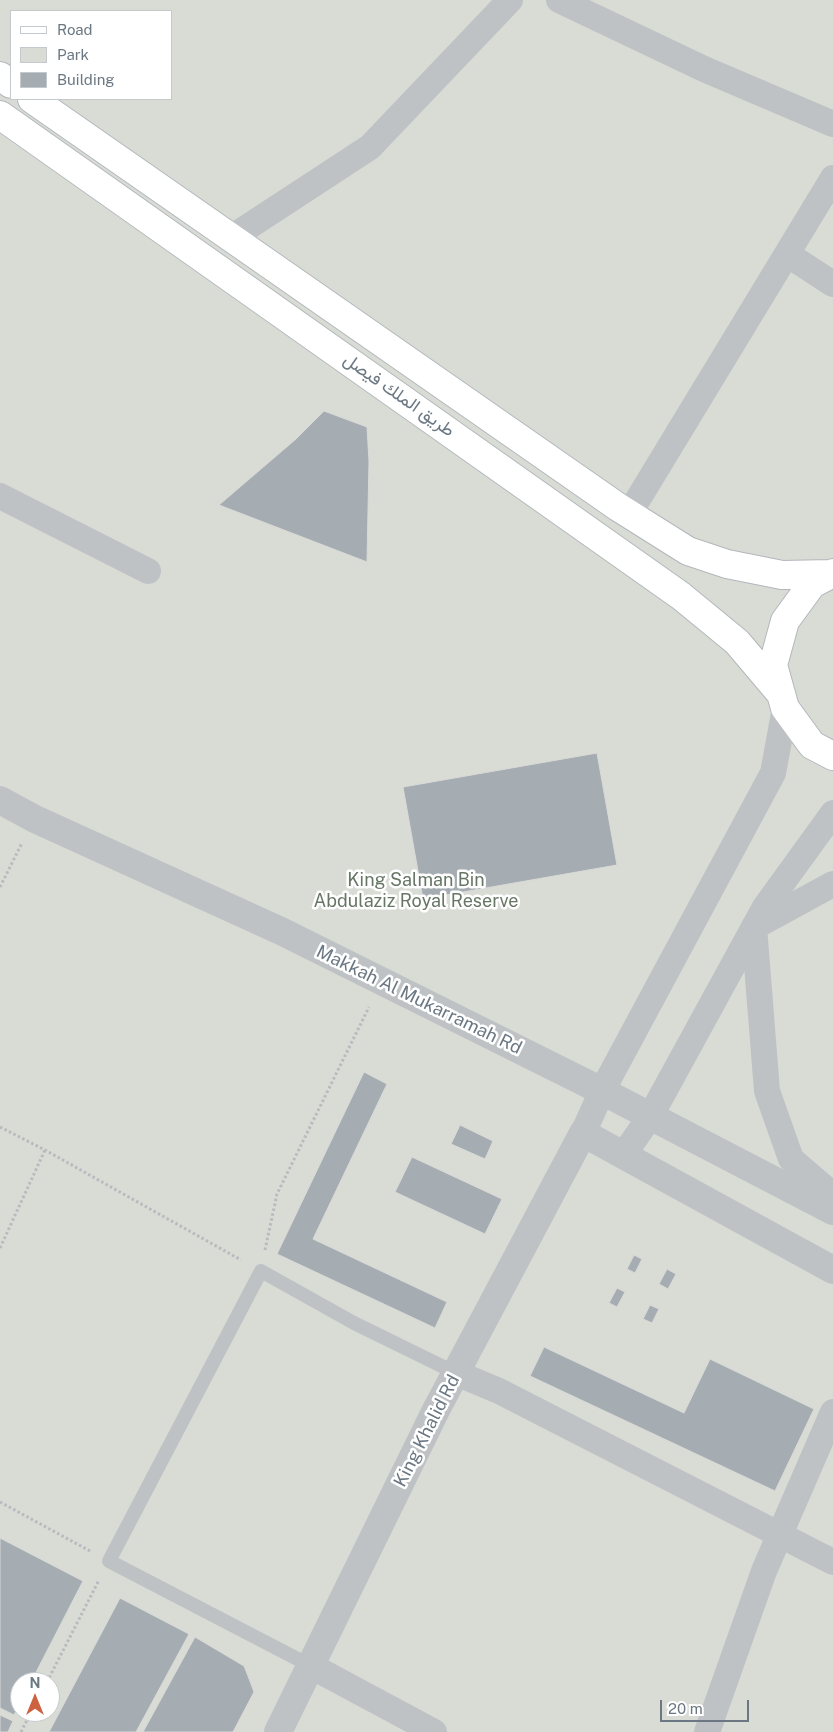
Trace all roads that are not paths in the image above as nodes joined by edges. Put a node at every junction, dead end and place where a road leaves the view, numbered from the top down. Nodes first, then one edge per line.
1 (510, 0) edge
2 (559, 0) edge
3 (33, 100) edge
4 (0, 115) edge
5 (833, 124) edge
6 (833, 178) edge
7 (231, 238) junction
8 (787, 254) junction
9 (833, 284) edge
10 (0, 496) edge
11 (629, 514) junction
12 (148, 571) dead end
13 (832, 573) edge
14 (783, 701) junction
15 (833, 756) edge
16 (0, 800) edge
17 (833, 813) edge
18 (833, 884) edge
19 (754, 927) junction
20 (602, 1091) junction
21 (650, 1118) junction
22 (583, 1133) junction
23 (624, 1154) junction
24 (833, 1195) edge
25 (833, 1211) edge
26 (833, 1270) edge
27 (456, 1373) junction
28 (833, 1412) edge
29 (779, 1536) junction
30 (833, 1562) edge
31 (311, 1666) junction
32 (278, 1732) edge
33 (434, 1732) edge
34 (707, 1732) edge

1 - 7 street
2 - 5 street
3 - 7 main road, طريق الملك فيصل
4 - 14 main road, طريق الملك فيصل
6 - 8 street
7 - 11 main road, طريق الملك فيصل
8 - 9 street
8 - 11 street
10 - 12 street
11 - 13 main road, طريق الملك فيصل
13 - 14 main road
14 - 15 main road, طريق الملك فيصل
14 - 20 street
16 - 20 street, Makkah Al Mukarramah Rd
17 - 19 street
18 - 19 street
19 - 21 street
19 - 24 street
20 - 21 street, Makkah Al Mukarramah Rd
20 - 22 street
21 - 23 street
21 - 25 street, Makkah Al Mukarramah Rd
22 - 23 street
22 - 27 street, King Khalid Rd
23 - 26 street
27 - 29 street
27 - 31 street, King Khalid Rd
27 - 31 lane
28 - 29 street
29 - 30 street
29 - 34 street
31 - 32 street, King Khalid Rd
31 - 33 street

